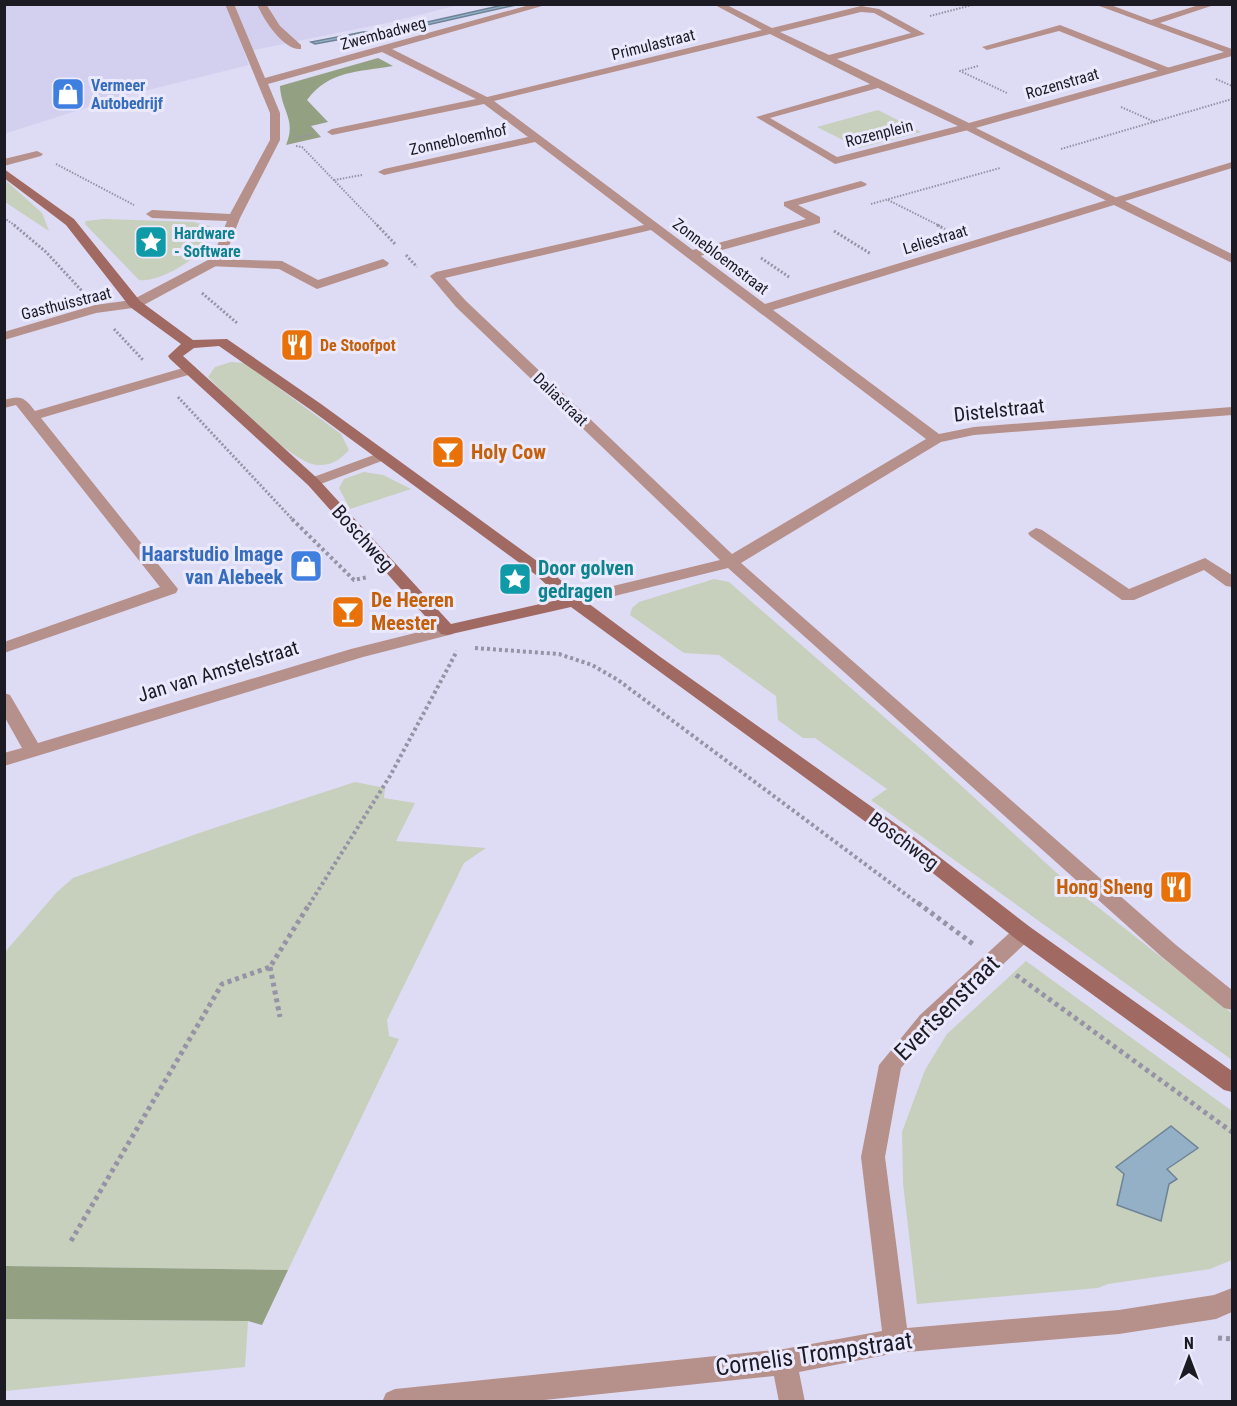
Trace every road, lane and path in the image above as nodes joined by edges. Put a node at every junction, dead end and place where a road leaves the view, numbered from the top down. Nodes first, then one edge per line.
1 (229, 4) edge
2 (261, 4) edge
3 (545, 4) edge
4 (717, 4) edge
5 (976, 4) edge
6 (1098, 4) edge
7 (1213, 4) edge
8 (900, 22) junction
9 (1150, 23) junction
10 (771, 31) junction
11 (298, 47) dead end
12 (987, 47) dead end
13 (384, 49) junction
14 (1233, 52) edge
15 (828, 58) junction
16 (983, 65) dead end
17 (1168, 71) junction
18 (263, 82) junction
19 (879, 86) junction
20 (486, 100) junction
21 (1038, 107) junction
22 (968, 127) junction
23 (332, 132) joint
24 (538, 138) junction
25 (275, 140) junction
26 (37, 154) joint
27 (4, 163) edge
28 (1233, 165) edge
29 (4, 172) edge
30 (384, 172) joint
31 (333, 180) junction
32 (861, 184) dead end
33 (888, 200) dead end
34 (1115, 201) junction
35 (152, 214) joint
36 (4, 218) edge
37 (234, 218) junction
38 (816, 220) junction
39 (654, 226) junction
40 (971, 245) junction
41 (693, 254) junction
42 (1233, 260) edge
43 (212, 263) junction
44 (383, 263) dead end
45 (894, 268) junction
46 (436, 276) junction
47 (135, 304) junction
48 (764, 308) junction
49 (95, 309) junction
50 (4, 336) edge
51 (190, 344) junction
52 (190, 370) junction
53 (160, 378) junction
54 (4, 404) edge
55 (1233, 411) edge
56 (32, 416) junction
57 (936, 439) junction
58 (382, 456) junction
59 (313, 482) junction
60 (1036, 533) dead end
61 (732, 562) junction
62 (393, 570) junction
63 (1233, 582) edge
64 (574, 601) junction
65 (447, 630) junction
66 (4, 648) edge
67 (459, 648) dead end
68 (469, 648) dead end
69 (4, 699) edge
70 (32, 750) junction
71 (4, 760) edge
72 (1023, 933) junction
73 (994, 959) junction
74 (270, 967) junction
75 (1233, 1002) edge
76 (280, 1017) dead end
77 (1233, 1083) edge
78 (1233, 1132) edge
79 (71, 1241) dead end
80 (1233, 1300) edge
81 (896, 1341) junction
82 (784, 1362) junction
83 (395, 1401) edge
84 (792, 1401) edge

1 - 18 street
2 - 11 street
3 - 13 street, Zwembadweg
4 - 10 street
5 - 8 path
6 - 9 street
7 - 9 street
8 - 10 street, Primulastraat
8 - 15 street
9 - 14 street
10 - 15 street, Rozenplein
10 - 20 street, Primulastraat
12 - 17 street
13 - 18 street, Zwembadweg
13 - 20 street, Zonnebloemstraat
14 - 17 street, Rozenstraat
15 - 19 street, Rozenplein
16 - 21 path
17 - 21 street, Rozenstraat
18 - 25 street
19 - 22 street, Rozenplein
19 - 22 street, Rozenplein
20 - 23 street
20 - 24 street, Zonnebloemstraat
21 - 22 street, Rozenstraat
22 - 34 street
23 - 25 path
24 - 30 street, Zonnebloemhof
24 - 39 street, Zonnebloemstraat
25 - 31 path
25 - 37 street
26 - 27 street
26 - 35 path
28 - 34 street, Leliestraat
29 - 47 street
30 - 31 path
31 - 46 path
32 - 38 street
33 - 40 path
34 - 40 street, Leliestraat
34 - 42 street
35 - 37 street
36 - 49 path
37 - 43 street
38 - 41 street
38 - 45 path
39 - 41 street, Zonnebloemstraat
39 - 46 street
40 - 45 street, Leliestraat
41 - 48 street, Zonnebloemstraat
43 - 44 street
43 - 47 street, Gasthuisstraat
45 - 48 street, Leliestraat
46 - 61 street, Daliastraat
47 - 49 street, Gasthuisstraat
47 - 51 street
48 - 57 street, Zonnebloemstraat
49 - 50 street, Gasthuisstraat
49 - 53 path
51 - 52 street, Boschweg
51 - 58 street, Boschweg
52 - 53 street
52 - 59 street, Boschweg
53 - 56 street
53 - 62 path
54 - 56 street
55 - 57 street, Distelstraat
56 - 66 street
57 - 61 street, Distelstraat
58 - 59 street, Boschweg
58 - 64 street, Boschweg
59 - 62 street, Boschweg
60 - 63 street
61 - 64 street
61 - 75 street
62 - 65 street, Boschweg
64 - 65 street
64 - 72 street, Boschweg
65 - 70 street, Jan van Amstelstraat
67 - 74 path
68 - 73 path
69 - 70 street
70 - 71 street, Jan van Amstelstraat
72 - 73 street, Evertsenstraat
72 - 77 street, Boschweg
73 - 78 path
73 - 81 street, Evertsenstraat
74 - 76 path
74 - 79 path
80 - 81 street, Cornelis Trompstraat
81 - 82 street, Cornelis Trompstraat
82 - 83 street, Cornelis Trompstraat
82 - 84 street

